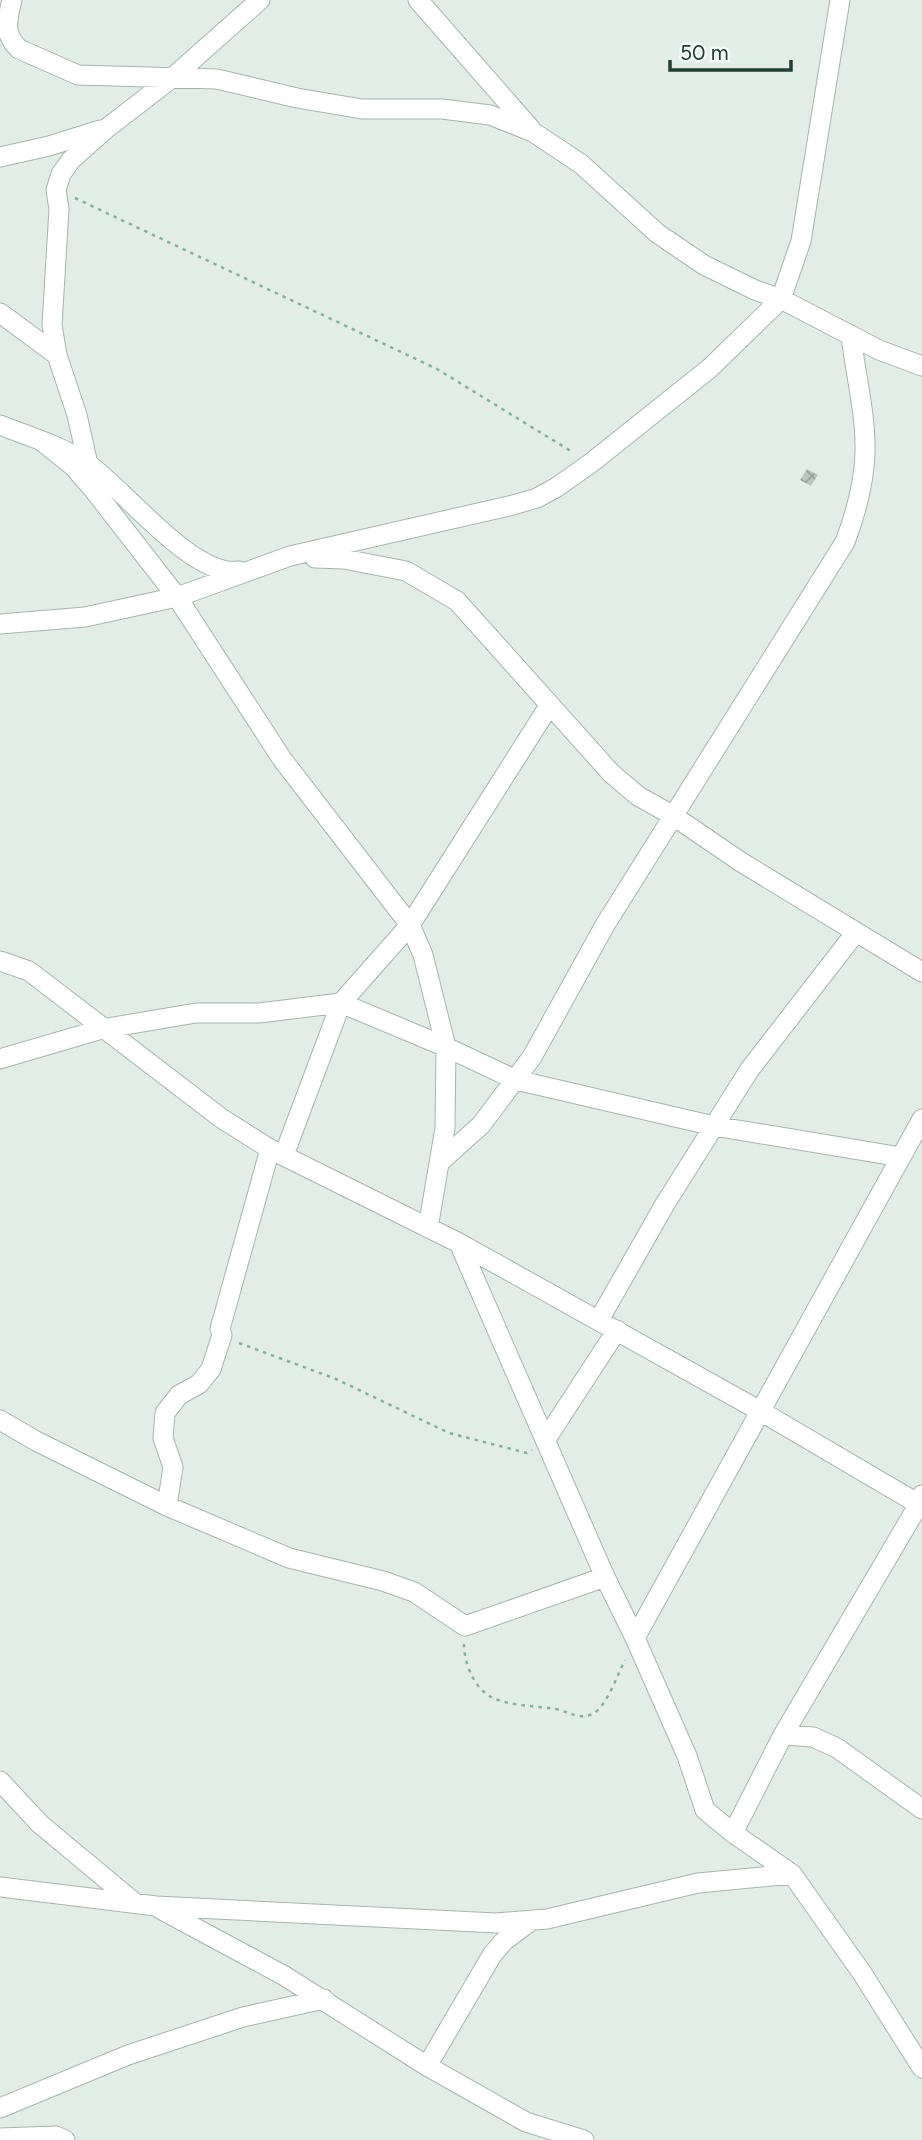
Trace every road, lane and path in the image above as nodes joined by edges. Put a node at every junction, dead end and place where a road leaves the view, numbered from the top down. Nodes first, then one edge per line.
1 (12, 0) edge
2 (260, 0) edge
3 (418, 0) edge
4 (840, 0) edge
5 (172, 78) junction
6 (107, 128) junction
7 (533, 132) junction
8 (0, 157) edge
9 (56, 190) junction
10 (781, 299) junction
11 (0, 313) edge
12 (850, 335) junction
13 (57, 355) junction
14 (922, 366) edge
15 (0, 425) edge
16 (43, 442) junction
17 (590, 463) junction
18 (88, 464) junction
19 (290, 556) junction
20 (250, 569) junction
21 (177, 597) junction
22 (0, 624) edge
23 (549, 706) junction
24 (673, 815) junction
25 (410, 925) junction
26 (856, 932) junction
27 (0, 961) edge
28 (922, 972) edge
29 (341, 1003) junction
30 (102, 1028) junction
31 (446, 1047) junction
32 (0, 1059) edge
33 (516, 1080) junction
34 (922, 1119) edge
35 (714, 1126) junction
36 (277, 1152) junction
37 (901, 1157) junction
38 (441, 1161) junction
39 (428, 1227) junction
40 (459, 1243) junction
41 (599, 1320) junction
42 (617, 1330) junction
43 (222, 1335) junction
44 (762, 1412) junction
45 (0, 1420) edge
46 (546, 1439) junction
47 (921, 1502) edge
48 (167, 1506) junction
49 (605, 1577) junction
50 (465, 1626) junction
51 (635, 1638) junction
52 (783, 1735) junction
53 (0, 1781) edge
54 (922, 1809) edge
55 (733, 1833) junction
56 (792, 1874) junction
57 (0, 1887) edge
58 (135, 1903) junction
59 (156, 1906) junction
60 (532, 1920) junction
61 (324, 1999) junction
62 (427, 2066) junction
63 (922, 2068) edge
64 (0, 2108) edge
65 (0, 2138) edge
66 (65, 2140) edge
67 (584, 2140) edge

1 - 5 street
2 - 5 street
3 - 7 street
4 - 10 street
5 - 6 street
5 - 7 street
6 - 8 street
6 - 9 street
7 - 10 street
9 - 13 street
9 - 17 path
10 - 12 street
10 - 17 street
11 - 13 street
12 - 14 street
12 - 24 street
13 - 18 street
15 - 16 street
16 - 18 street
16 - 21 street
17 - 19 street
18 - 20 street
19 - 20 street
19 - 23 street
20 - 21 street
21 - 22 street
21 - 25 street
23 - 24 street
23 - 25 street
24 - 26 street
24 - 33 street
25 - 29 street
25 - 31 street
26 - 28 street
26 - 35 street
27 - 30 street
29 - 30 street
29 - 31 street
29 - 36 street
30 - 32 street
30 - 36 street
31 - 33 street
31 - 38 street
33 - 35 street
33 - 38 street
34 - 37 street
35 - 37 street
35 - 41 street
36 - 39 street
36 - 43 street
37 - 44 street
38 - 39 street
39 - 40 street
40 - 41 street
40 - 46 street
41 - 42 street
42 - 44 street
42 - 46 street
43 - 46 path
43 - 48 street
44 - 47 street
44 - 51 street
45 - 48 street
46 - 49 street
47 - 52 street
48 - 50 street
49 - 50 street
49 - 51 street
50 - 51 path
51 - 55 street
52 - 54 street
52 - 55 street
53 - 58 street
55 - 56 street
56 - 60 street
56 - 63 street
57 - 58 street
58 - 59 street
59 - 60 street
59 - 61 street
60 - 62 street
61 - 62 street
61 - 64 street
62 - 67 street
65 - 66 street

